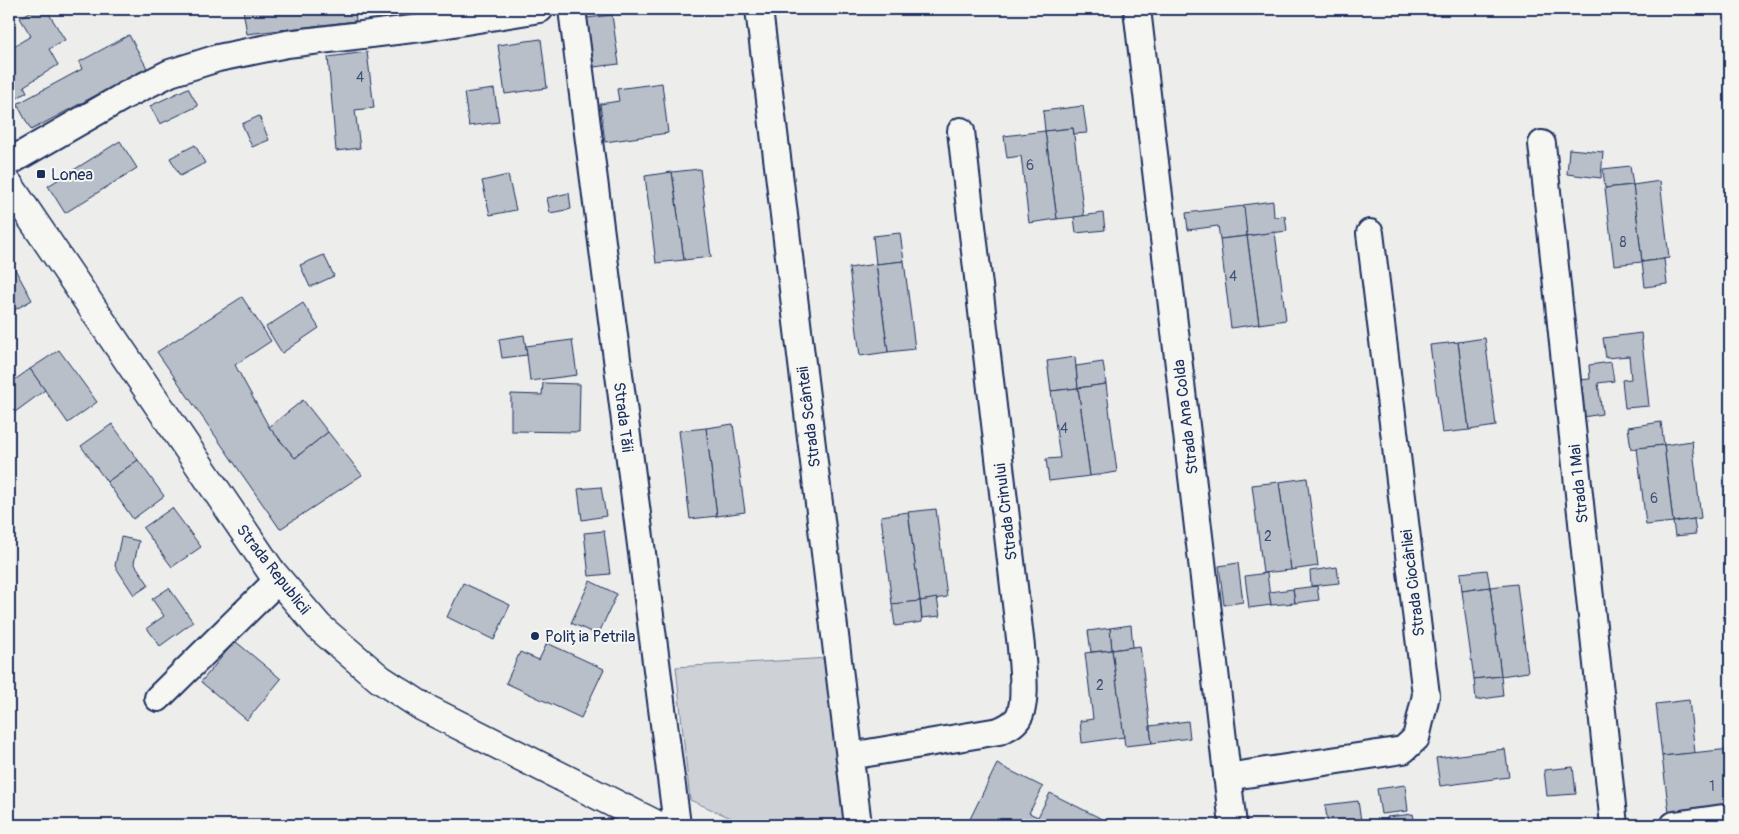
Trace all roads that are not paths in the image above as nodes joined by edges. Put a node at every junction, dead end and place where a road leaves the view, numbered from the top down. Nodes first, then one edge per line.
1 (540, 9) edge
2 (572, 9) edge
3 (759, 9) edge
4 (1137, 9) edge
5 (961, 131) dead end
6 (1542, 144) dead end
7 (9, 162) edge
8 (9, 185) edge
9 (1370, 233) dead end
10 (278, 580) junction
11 (158, 698) dead end
12 (850, 756) junction
13 (1227, 778) junction
14 (1730, 818) edge
15 (657, 825) edge
16 (677, 825) edge
17 (858, 825) edge
18 (1233, 825) edge
19 (1614, 825) edge
20 (1674, 825) edge

1 - 7 street
2 - 16 street, Strada Tăii
3 - 12 street, Strada Scânteii
4 - 13 street, Strada Ana Colda
5 - 12 street, Strada Crinului
6 - 19 street, Strada 1 Mai
8 - 10 main road, Strada Republicii
9 - 13 street, Strada Ciocârliei
10 - 11 street
10 - 15 main road, Strada Republicii
12 - 17 street, Strada Scânteii
13 - 18 street, Strada Ana Colda
14 - 20 street

